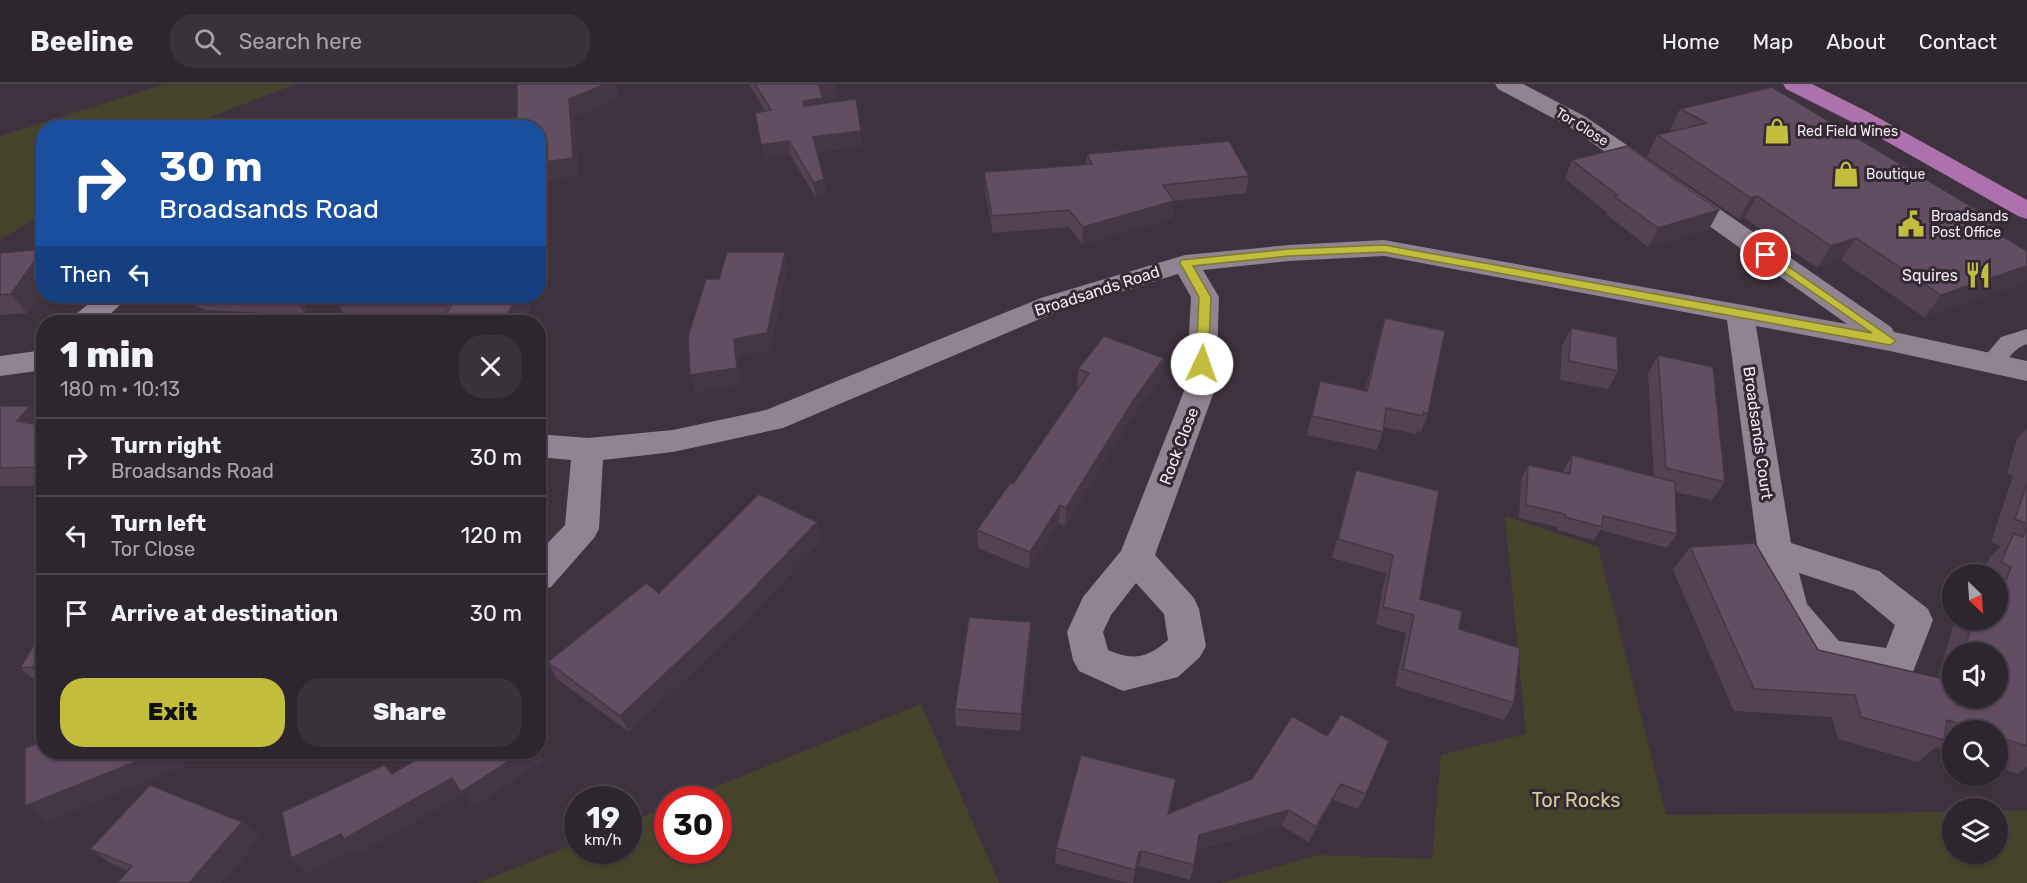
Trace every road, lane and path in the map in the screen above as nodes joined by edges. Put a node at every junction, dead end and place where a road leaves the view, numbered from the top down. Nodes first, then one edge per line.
1 (1506, 84) edge
2 (1794, 84) edge
3 (2027, 211) edge
4 (1185, 263) junction
5 (107, 303) edge
6 (1740, 313) junction
7 (93, 315) edge
8 (2027, 336) edge
9 (1890, 341) junction
10 (36, 361) edge
11 (1991, 363) junction
12 (0, 366) edge
13 (2027, 371) edge
14 (546, 446) edge
15 (588, 450) junction
16 (1775, 552) dead end
17 (1136, 558) dead end
18 (546, 568) edge

1 - 9 street, Tor Close
2 - 3 main road
4 - 6 street, Broadsands Road
4 - 15 street, Broadsands Road
4 - 17 street, Rock Close
5 - 7 street
6 - 9 street, Broadsands Road
6 - 16 street, Broadsands Court
8 - 11 lane
9 - 11 street, Broadsands Road
10 - 12 street
11 - 13 street, Broadsands Road
14 - 15 street, Broadsands Road
15 - 18 street

